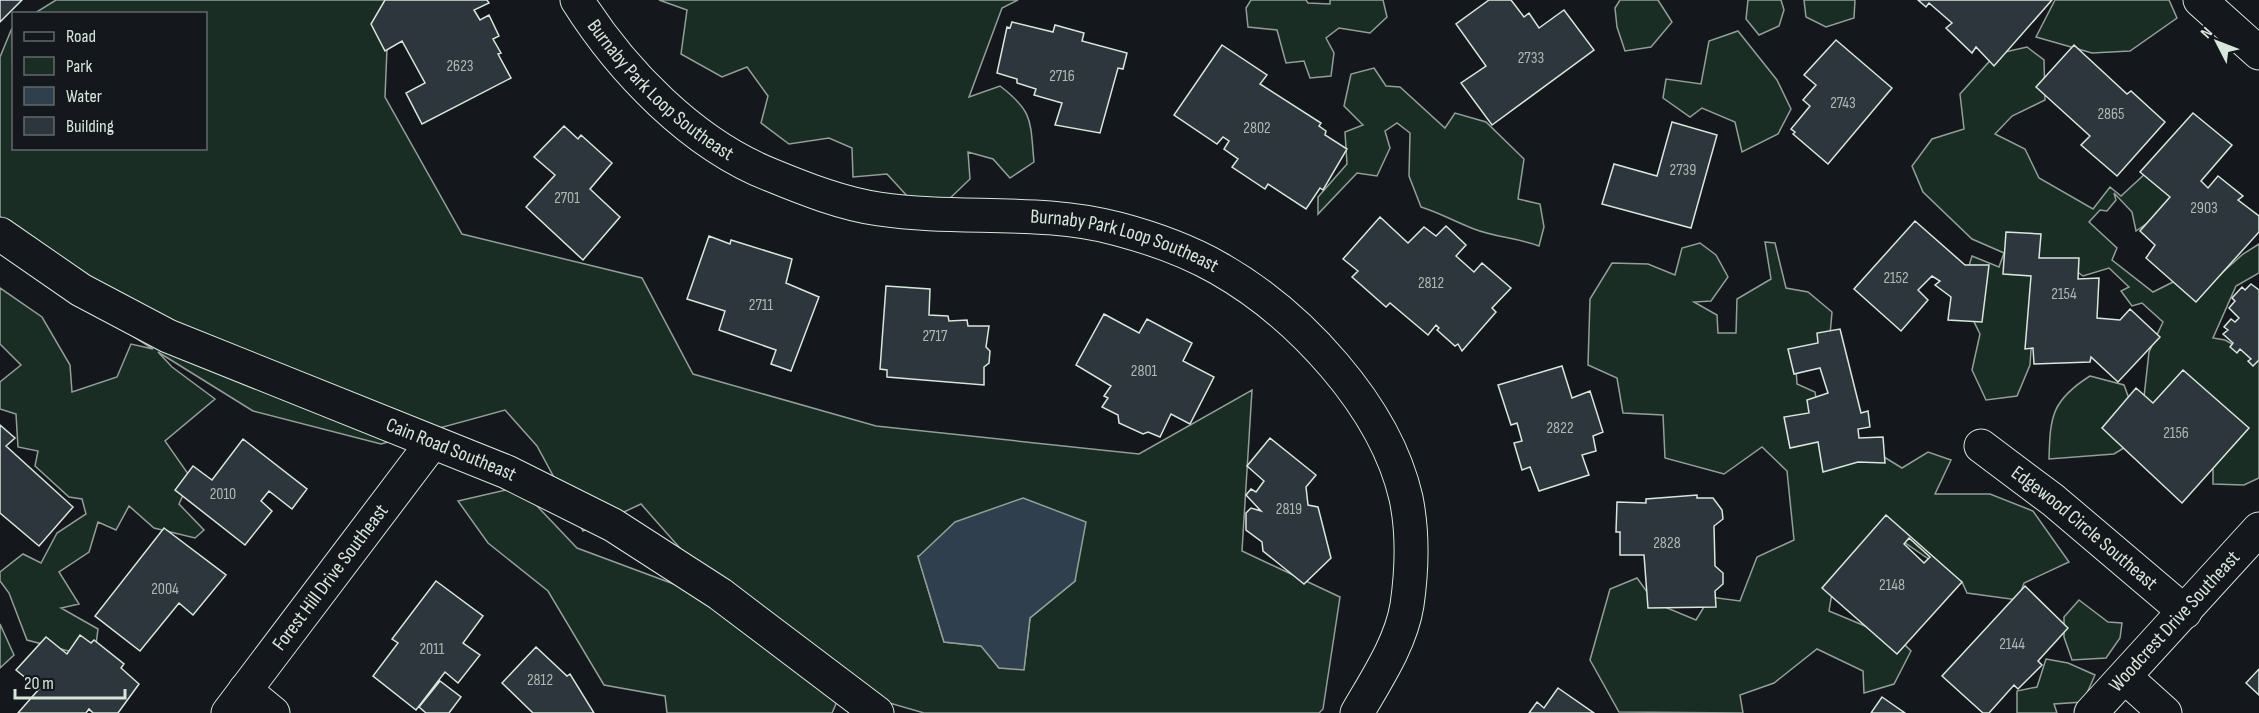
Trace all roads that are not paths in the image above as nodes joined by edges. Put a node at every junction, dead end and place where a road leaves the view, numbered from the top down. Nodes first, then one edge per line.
1 (577, 0) edge
2 (2200, 0) edge
3 (2259, 53) edge
4 (0, 234) edge
5 (432, 443) junction
6 (1981, 446) dead end
7 (2259, 529) edge
8 (2185, 612) junction
9 (2125, 677) junction
10 (237, 701) edge
11 (273, 713) edge
12 (877, 713) edge
13 (1356, 713) edge
14 (2091, 713) edge
15 (2164, 713) edge

1 - 13 street, Burnaby Park Loop Southeast
2 - 3 street
4 - 5 street, Cain Road Southeast
5 - 10 street, Forest Hill Drive Southeast
5 - 12 street, Cain Road Southeast
6 - 8 street, Edgewood Circle Southeast
7 - 8 street, Woodcrest Drive Southeast
8 - 9 street, Woodcrest Drive Southeast
9 - 14 street, Woodcrest Drive Southeast
9 - 15 street
10 - 11 street

